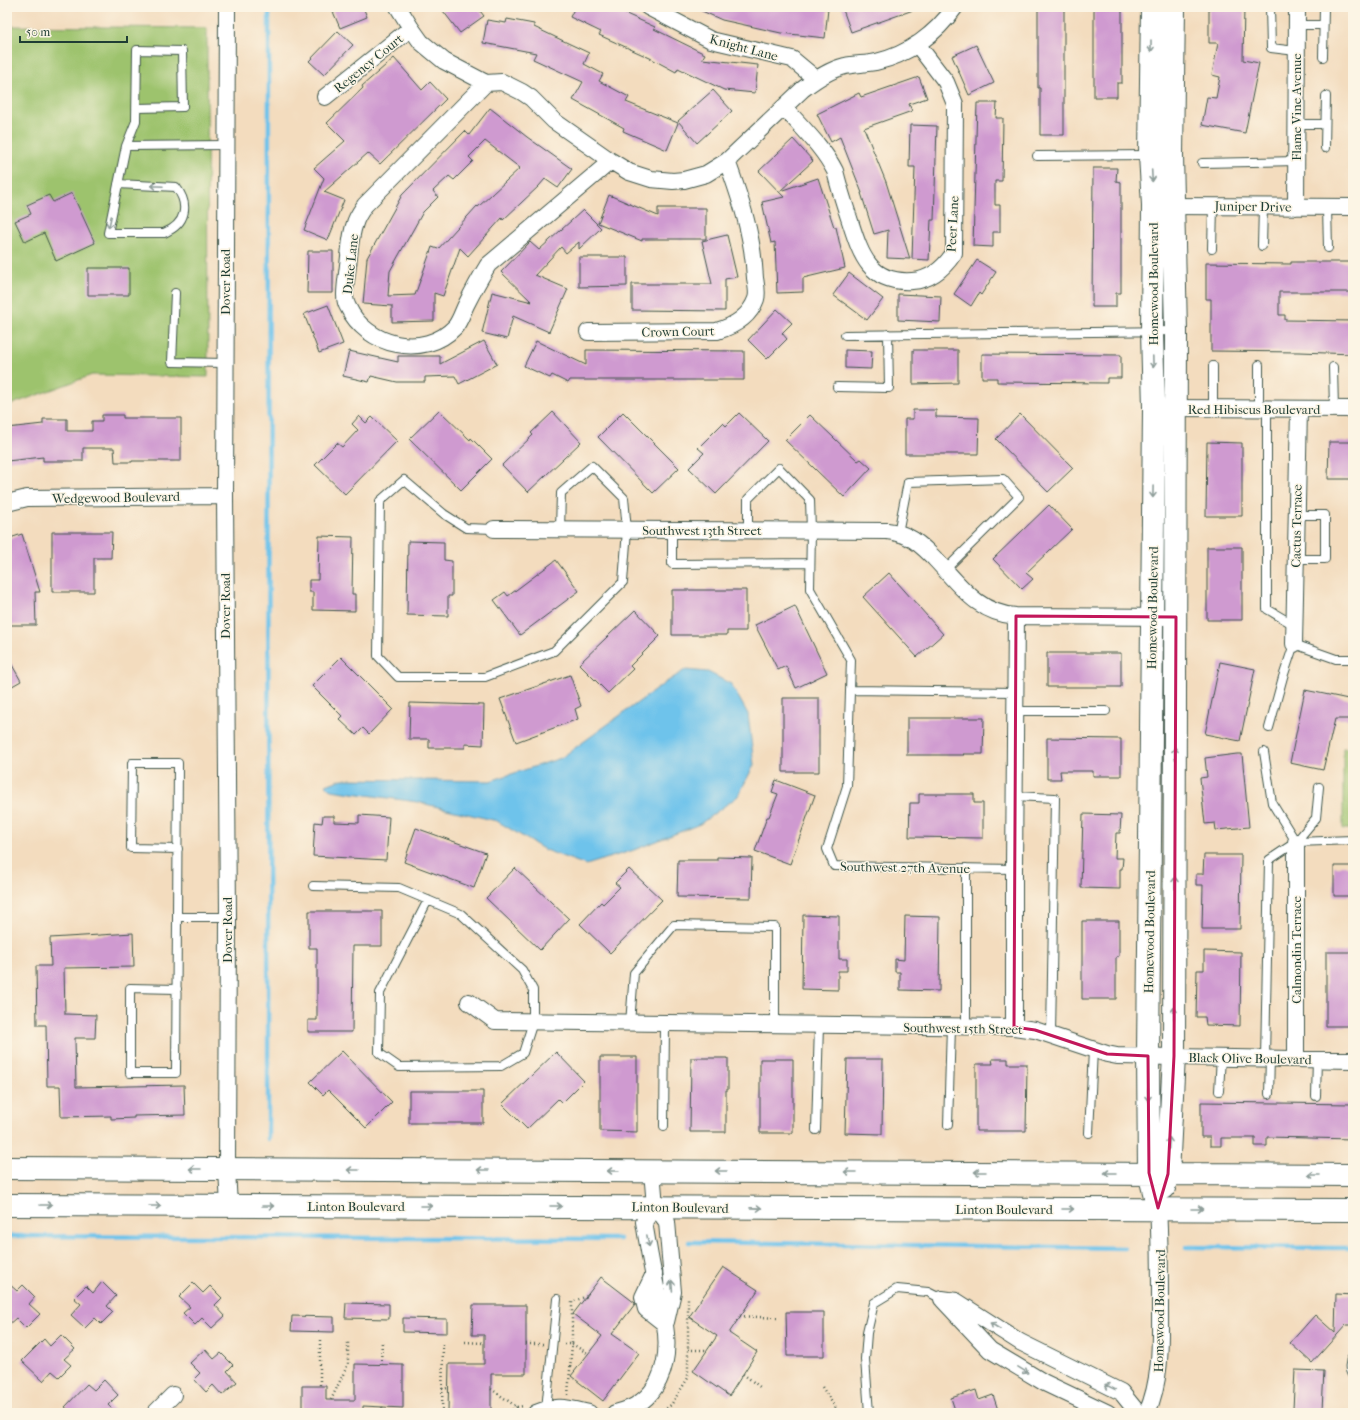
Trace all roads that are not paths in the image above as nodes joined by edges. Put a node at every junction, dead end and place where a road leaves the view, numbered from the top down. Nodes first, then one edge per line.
1 (227, 7) edge
2 (398, 7) edge
3 (648, 7) edge
4 (955, 7) edge
5 (1152, 7) edge
6 (1174, 7) edge
7 (1270, 7) edge
8 (1296, 7) edge
9 (1324, 7) edge
10 (1296, 25) junction
11 (1324, 25) junction
12 (411, 28) junction
13 (917, 44) junction
14 (1296, 51) junction
15 (1323, 57) dead end
16 (816, 79) junction
17 (486, 83) junction
18 (1326, 96) dead end
19 (325, 97) dead end
20 (784, 107) junction
21 (137, 108) junction
22 (1296, 124) junction
23 (1325, 124) junction
24 (226, 145) junction
25 (126, 146) junction
26 (1325, 148) dead end
27 (1161, 155) junction
28 (1037, 156) dead end
29 (727, 161) junction
30 (1296, 161) junction
31 (611, 162) junction
32 (1202, 162) dead end
33 (118, 184) junction
34 (1164, 206) junction
35 (1213, 206) junction
36 (1263, 207) junction
37 (1296, 207) junction
38 (1327, 207) junction
39 (1353, 207) edge
40 (1262, 246) dead end
41 (1328, 248) dead end
42 (1212, 249) dead end
43 (175, 293) dead end
44 (1176, 331) junction
45 (588, 332) dead end
46 (1152, 332) junction
47 (888, 334) junction
48 (845, 335) dead end
49 (225, 364) junction
50 (1259, 365) dead end
51 (1213, 366) dead end
52 (1333, 367) dead end
53 (837, 388) dead end
54 (1165, 408) junction
55 (1213, 408) junction
56 (1263, 408) junction
57 (1299, 409) junction
58 (1334, 409) junction
59 (1353, 409) edge
60 (225, 496) junction
61 (7, 503) edge
62 (1297, 515) junction
63 (494, 529) joint
64 (560, 530) junction
65 (627, 530) junction
66 (672, 530) junction
67 (811, 530) junction
68 (748, 531) junction
69 (903, 535) junction
70 (1296, 559) junction
71 (810, 563) junction
72 (945, 570) junction
73 (1016, 616) junction
74 (1152, 616) junction
75 (1176, 617) junction
76 (1294, 625) junction
77 (1294, 644) junction
78 (1353, 659) edge
79 (850, 690) junction
80 (1015, 692) junction
81 (1015, 711) junction
82 (1106, 711) dead end
83 (1269, 728) dead end
84 (1264, 752) dead end
85 (1318, 787) dead end
86 (1014, 796) junction
87 (1353, 840) edge
88 (1296, 842) junction
89 (178, 849) junction
90 (966, 868) junction
91 (1014, 869) junction
92 (313, 886) dead end
93 (428, 900) junction
94 (177, 917) junction
95 (228, 917) junction
96 (177, 989) junction
97 (469, 1002) dead end
98 (533, 1022) junction
99 (630, 1023) junction
100 (665, 1024) junction
101 (774, 1025) junction
102 (820, 1025) junction
103 (959, 1027) junction
104 (1014, 1027) junction
105 (1051, 1035) junction
106 (1093, 1050) junction
107 (1148, 1056) junction
108 (1174, 1056) junction
109 (1221, 1057) junction
110 (1267, 1058) junction
111 (1296, 1059) junction
112 (1317, 1059) junction
113 (1353, 1060) edge
114 (1219, 1091) dead end
115 (1269, 1094) dead end
116 (1316, 1096) dead end
117 (948, 1125) dead end
118 (664, 1126) dead end
119 (816, 1130) dead end
120 (1090, 1133) dead end
121 (7, 1168) edge
122 (227, 1169) junction
123 (652, 1171) junction
124 (1158, 1173) junction
125 (1353, 1175) edge
126 (7, 1205) edge
127 (229, 1206) junction
128 (656, 1206) junction
129 (1158, 1208) junction
130 (1353, 1210) edge
131 (557, 1298) dead end
132 (942, 1299) junction
133 (665, 1324) junction
134 (1353, 1355) edge
135 (1353, 1376) edge
136 (173, 1395) dead end
137 (541, 1411) edge
138 (155, 1413) edge
139 (589, 1413) edge
140 (615, 1413) edge
141 (869, 1413) edge
142 (1108, 1413) edge
143 (1138, 1413) edge
144 (1147, 1413) edge

1 - 24 street, Dover Road
2 - 12 street
3 - 16 street, Knight Lane
4 - 13 street
5 -> 27 main road, Homewood Boulevard
6 - 27 main road, Homewood Boulevard
7 - 14 lane
8 - 10 street, Flame Vine Avenue
9 - 11 lane
10 - 11 lane
10 - 14 street, Flame Vine Avenue
11 - 15 lane
12 - 17 street
12 - 19 street, Regency Court
13 - 16 street
13 - 20 street, Peer Lane
14 - 22 street, Flame Vine Avenue
16 - 20 street
17 - 31 street
17 - 31 street, Duke Lane
18 - 23 lane
20 - 29 street
21 - 21 lane
21 - 25 lane
22 - 23 lane
22 - 30 street, Flame Vine Avenue
23 - 26 lane
24 - 25 lane
24 - 49 street, Dover Road
25 - 33 lane
27 - 28 lane
27 - 34 main road, Homewood Boulevard
29 - 31 street
29 - 45 street, Crown Court
30 - 32 lane
30 - 37 street, Flame Vine Avenue
33 -> 33 lane
34 - 35 street, Juniper Drive
34 - 44 main road, Homewood Boulevard
34 - 46 main road, Homewood Boulevard
35 - 36 street, Juniper Drive
35 - 42 lane
36 - 37 street, Juniper Drive
36 - 40 lane
37 - 38 street, Juniper Drive
38 - 39 street, Juniper Drive
38 - 41 lane
43 - 49 lane
44 - 46 lane
44 - 54 main road, Homewood Boulevard
46 - 47 lane
46 -> 54 main road, Homewood Boulevard
47 - 48 lane
47 - 53 lane
49 - 60 street, Dover Road
50 - 56 lane
51 - 55 lane
52 - 58 lane
54 - 55 street, Red Hibiscus Boulevard
54 -> 74 main road, Homewood Boulevard
54 - 75 main road, Homewood Boulevard
55 - 56 street, Red Hibiscus Boulevard
56 - 57 street, Red Hibiscus Boulevard
56 - 76 lane
57 - 58 street, Red Hibiscus Boulevard
57 - 62 street, Cactus Terrace
58 - 59 street, Red Hibiscus Boulevard
60 - 61 street, Wedgewood Boulevard
60 - 95 street, Dover Road
62 - 70 street, Cactus Terrace
62 - 70 lane
63 - 64 street, Southwest 13th Street
63 - 65 lane
64 - 65 street, Southwest 13th Street
64 - 65 lane
65 - 66 street, Southwest 13th Street
66 - 68 street, Southwest 13th Street
66 - 71 lane
67 - 68 street, Southwest 13th Street
67 - 68 lane, Southwest 27th Avenue
67 - 69 street, Southwest 13th Street
67 - 71 lane, Southwest 27th Avenue
69 - 72 street
69 - 72 lane
70 - 76 street, Cactus Terrace
71 - 79 lane, Southwest 27th Avenue
72 - 73 street
73 - 74 street
73 - 80 street
74 - 75 street
74 - 107 main road, Homewood Boulevard
108 -> 75 main road, Homewood Boulevard
76 - 77 street, Cactus Terrace
77 - 78 lane
77 - 83 lane
79 - 80 lane
79 - 90 lane, Southwest 27th Avenue
80 - 81 street
81 - 82 lane
81 - 86 street
84 - 88 lane
85 - 88 lane
86 - 91 street
86 - 105 lane
87 - 88 lane
88 - 110 lane
88 - 111 street, Calmondin Terrace
89 - 89 lane
89 - 94 lane
90 - 91 lane, Southwest 27th Avenue
90 - 103 lane
91 - 104 street
92 - 93 lane
93 - 98 lane
93 - 98 lane
94 - 95 lane
94 - 96 lane
95 - 122 street, Dover Road
96 - 96 lane
97 - 98 street, Southwest 15th Street
98 - 99 street, Southwest 15th Street
99 - 100 street, Southwest 15th Street
99 - 101 lane
100 - 101 street, Southwest 15th Street
100 - 118 lane
101 - 102 street, Southwest 15th Street
102 - 103 street, Southwest 15th Street
102 - 119 lane
103 - 104 street, Southwest 15th Street
103 - 117 lane
104 - 105 street, Southwest 15th Street
105 - 106 street, Southwest 15th Street
106 - 107 street, Southwest 15th Street
106 - 120 lane
107 - 108 street, Black Olive Boulevard
107 -> 124 main road, Homewood Boulevard
108 - 109 street, Black Olive Boulevard
124 -> 108 main road, Homewood Boulevard
109 - 110 street, Black Olive Boulevard
109 - 114 lane
110 - 111 street, Black Olive Boulevard
110 - 115 lane
111 - 112 street, Black Olive Boulevard
112 - 113 street, Black Olive Boulevard
112 - 116 lane
122 -> 121 main road
123 -> 122 main road
122 - 127 street, Dover Road
124 -> 123 main road
123 - 128 street
125 -> 124 main road
124 - 129 main road, Homewood Boulevard
126 -> 127 main road, Linton Boulevard
127 -> 128 main road, Linton Boulevard
128 -> 129 main road, Linton Boulevard
133 -> 128 street
128 -> 133 street
129 -> 130 main road, Linton Boulevard
129 - 144 street, Homewood Boulevard
131 - 137 lane
132 - 141 lane
132 -> 142 street
143 -> 132 street
133 - 140 street
134 - 135 lane
136 - 138 street
137 - 139 street

